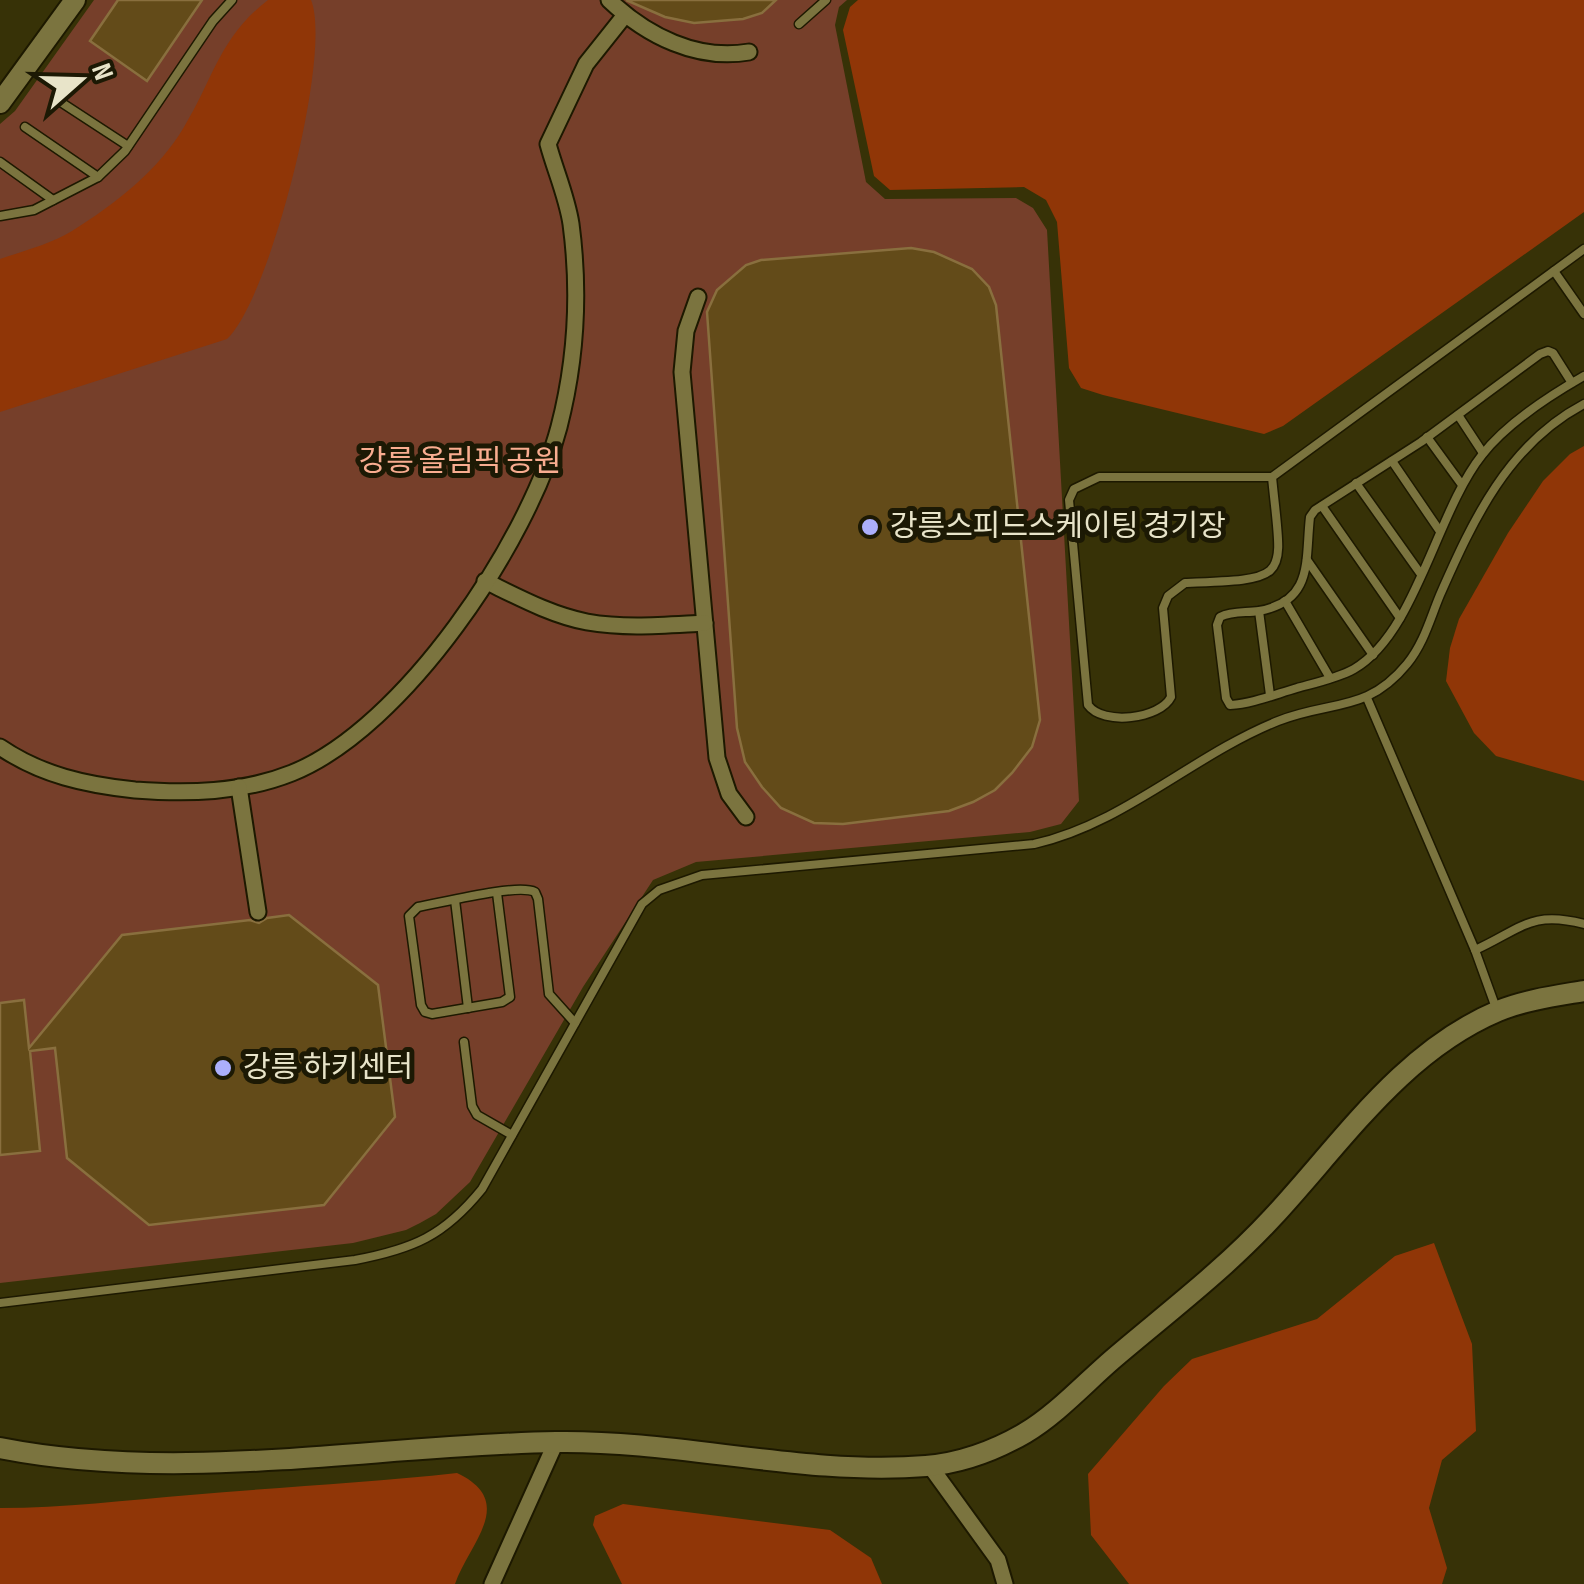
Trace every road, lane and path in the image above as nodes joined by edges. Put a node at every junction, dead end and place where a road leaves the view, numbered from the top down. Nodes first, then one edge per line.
1 (74, 0) edge
2 (232, 0) edge
3 (609, 0) edge
4 (826, 0) edge
5 (625, 16) junction
6 (798, 24) dead end
7 (749, 52) dead end
8 (56, 98) dead end
9 (0, 102) edge
10 (25, 127) dead end
11 (128, 146) junction
12 (0, 162) edge
13 (98, 176) junction
14 (54, 200) junction
15 (0, 216) edge
16 (1584, 249) edge
17 (1554, 270) junction
18 (698, 297) dead end
19 (1584, 314) edge
20 (1584, 376) edge
21 (1572, 383) junction
22 (1584, 404) edge
23 (1458, 415) junction
24 (1428, 437) junction
25 (1483, 453) junction
26 (1392, 461) junction
27 (1272, 477) junction
28 (1356, 483) junction
29 (1462, 485) junction
30 (1322, 506) junction
31 (1439, 530) junction
32 (1307, 560) junction
33 (1420, 573) junction
34 (485, 581) junction
35 (1285, 601) junction
36 (1259, 611) junction
37 (1400, 618) junction
38 (705, 623) junction
39 (1373, 655) junction
40 (1330, 678) junction
41 (1270, 696) junction
42 (1367, 698) junction
43 (0, 747) edge
44 (239, 788) junction
45 (746, 817) dead end
46 (498, 892) junction
47 (455, 900) junction
48 (258, 912) dead end
49 (1584, 924) edge
50 (1475, 950) junction
51 (1584, 991) edge
52 (468, 1008) junction
53 (1498, 1012) junction
54 (575, 1024) junction
55 (464, 1042) dead end
56 (512, 1135) junction
57 (0, 1303) edge
58 (556, 1442) junction
59 (0, 1448) edge
60 (930, 1466) junction
61 (492, 1584) edge
62 (1005, 1584) edge

1 - 9 street
2 - 11 lane
3 - 5 street
4 - 6 lane
5 - 7 street
5 - 34 street
8 - 11 lane
10 - 13 lane
11 - 13 lane
12 - 14 lane
13 - 14 lane
14 - 15 lane
16 - 17 lane
17 - 19 lane
17 - 27 lane
18 - 38 street
20 - 21 lane
21 - 23 lane
21 - 25 lane
22 - 42 lane
23 - 24 lane
23 - 25 lane
24 - 26 lane
24 - 29 lane
25 - 29 lane
26 - 28 lane
26 - 31 lane
27 - 27 lane
28 - 30 lane
28 - 33 lane
29 - 31 lane
30 - 32 lane
30 - 37 lane
31 - 33 lane
32 - 35 lane
32 - 39 lane
33 - 37 lane
34 - 38 street
34 - 44 street
35 - 36 lane
35 - 40 lane
36 - 41 lane
36 - 41 lane
37 - 39 lane
38 - 45 street
39 - 40 lane
40 - 41 lane
42 - 50 lane
42 - 54 lane
43 - 44 street
44 - 48 street
46 - 47 lane
46 - 52 lane
46 - 54 lane
47 - 52 lane
47 - 52 lane
49 - 50 lane
50 - 53 lane
51 - 53 street
53 - 60 street
54 - 56 lane
55 - 56 lane
56 - 57 lane
58 - 59 street
58 - 60 street
58 - 61 street
60 - 62 street

